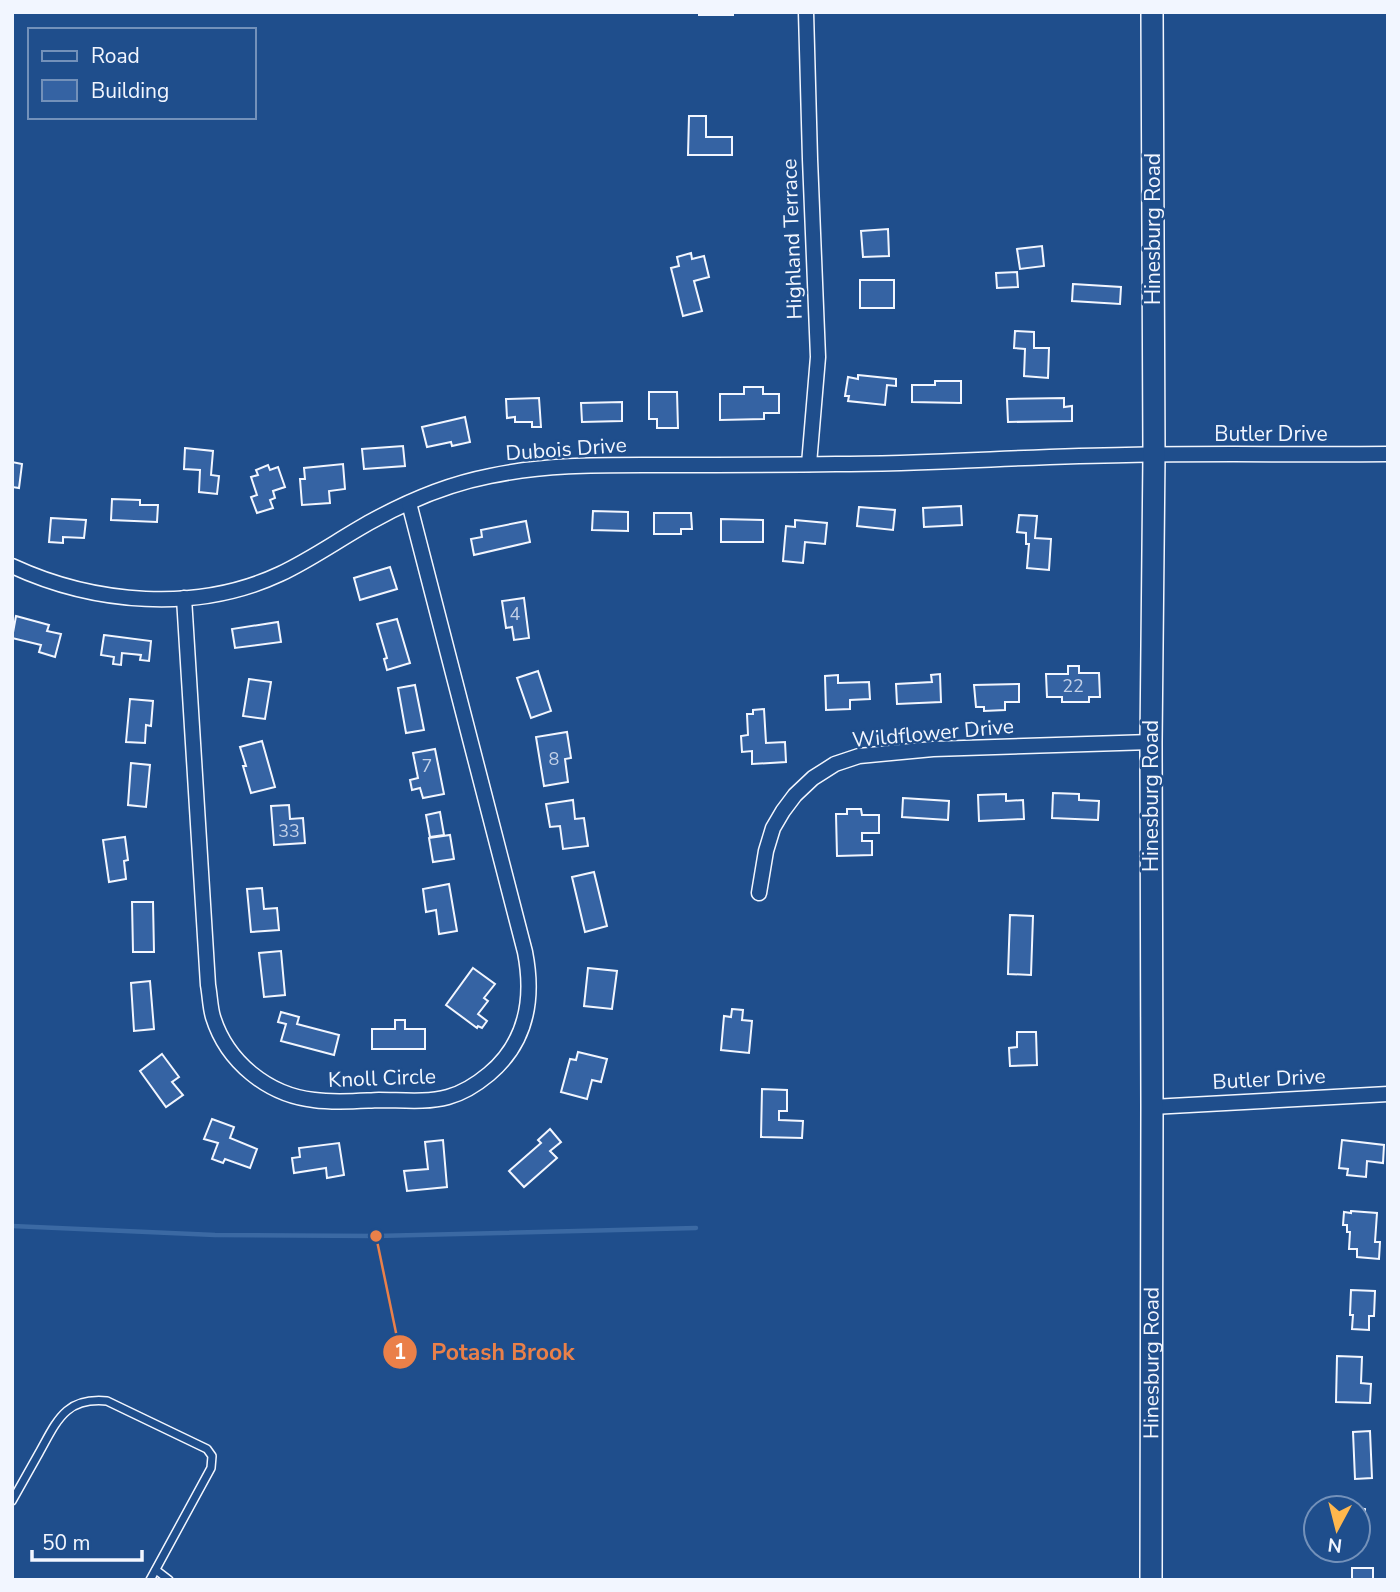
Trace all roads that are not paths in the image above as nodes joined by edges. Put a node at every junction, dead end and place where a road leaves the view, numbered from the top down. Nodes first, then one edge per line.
1 (806, 12) edge
2 (1152, 12) edge
3 (1388, 454) edge
4 (1154, 455) junction
5 (809, 464) junction
6 (409, 503) junction
7 (12, 566) edge
8 (184, 598) junction
9 (1151, 742) junction
10 (759, 893) dead end
11 (1388, 1094) edge
12 (1152, 1107) junction
13 (12, 1501) edge
14 (156, 1570) junction
15 (150, 1580) edge
16 (169, 1580) edge
17 (1151, 1580) edge

1 - 5 street, Highland Terrace
2 - 4 main road, Hinesburg Road
3 - 4 street, Butler Drive
4 - 5 street, Dubois Drive
4 - 9 main road, Hinesburg Road
5 - 6 street, Dubois Drive
6 - 8 street, Dubois Drive
6 - 8 street, Knoll Circle
7 - 8 street, Dubois Drive
9 - 10 street, Wildflower Drive
9 - 12 main road, Hinesburg Road
11 - 12 street, Butler Drive
12 - 17 main road, Hinesburg Road
13 - 14 lane
14 - 15 lane
14 - 16 lane

